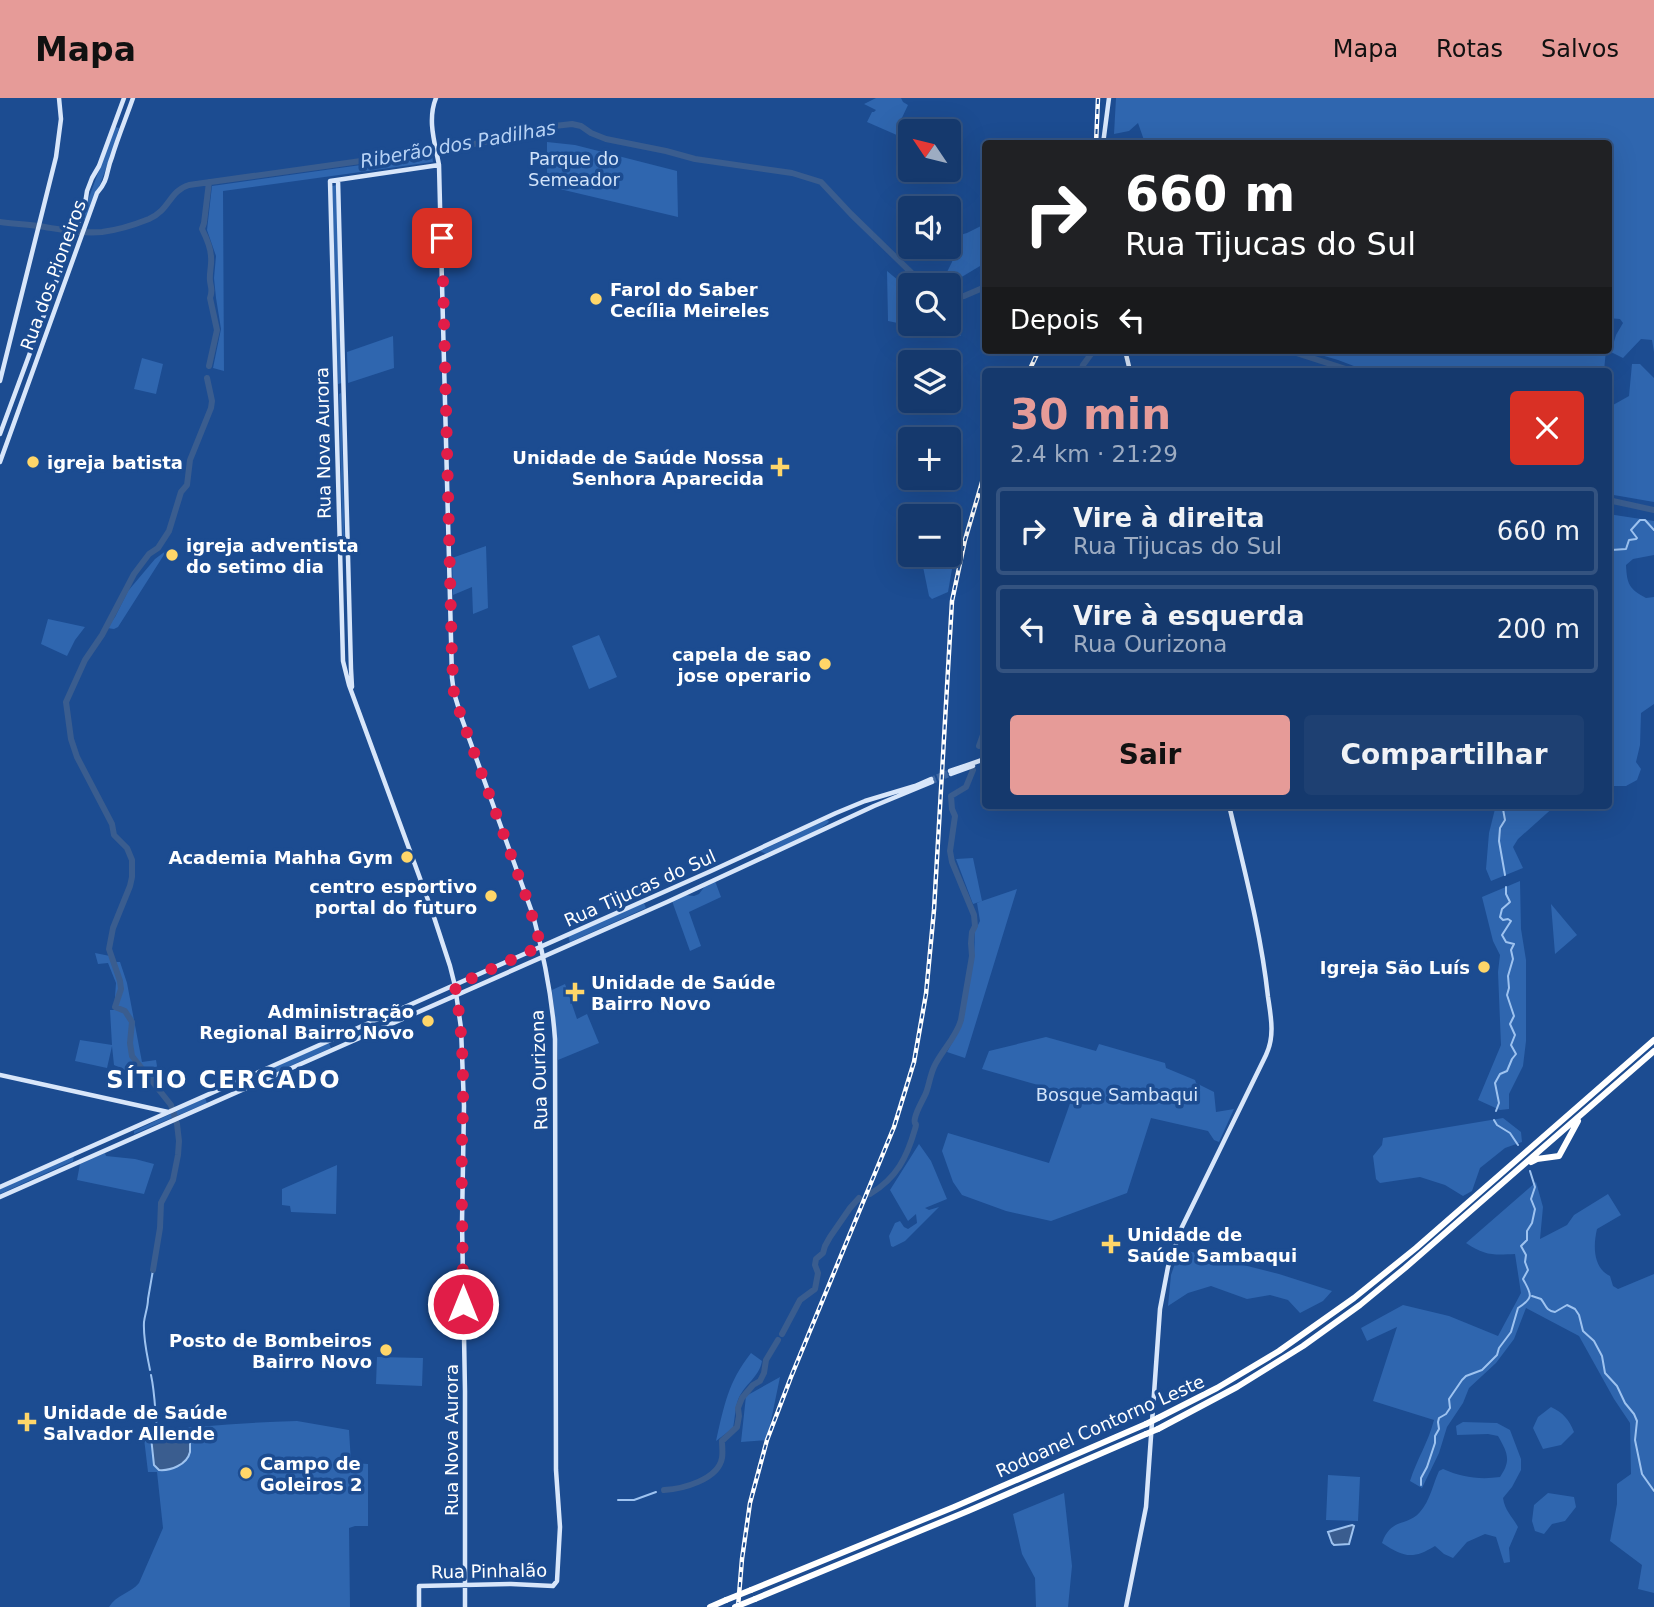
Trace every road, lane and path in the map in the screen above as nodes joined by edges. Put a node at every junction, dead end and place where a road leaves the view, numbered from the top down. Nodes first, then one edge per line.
1 (59, 98) edge
2 (124, 98) edge
3 (134, 98) edge
4 (436, 98) edge
5 (1109, 98) edge
6 (118, 117) junction
7 (125, 120) junction
8 (114, 126) junction
9 (122, 130) junction
10 (1104, 140) edge
11 (438, 167) junction
12 (338, 180) junction
13 (58, 276) junction
14 (64, 284) junction
15 (342, 331) junction
16 (334, 332) junction
17 (343, 339) junction
18 (334, 341) junction
19 (27, 363) junction
20 (33, 370) junction
21 (24, 372) junction
22 (30, 379) junction
23 (0, 381) edge
24 (0, 434) edge
25 (0, 462) edge
26 (355, 702) junction
27 (982, 760) edge
28 (951, 773) tunnel mouth
29 (1230, 809) edge
30 (826, 818) junction
31 (830, 827) junction
32 (743, 857) junction
33 (746, 866) junction
34 (683, 884) junction
35 (687, 893) junction
36 (650, 899) junction
37 (653, 908) junction
38 (562, 937) junction
39 (541, 946) junction
40 (566, 946) junction
41 (542, 956) junction
42 (508, 962) junction
43 (511, 970) junction
44 (471, 978) junction
45 (455, 986) junction
46 (474, 986) junction
47 (456, 995) junction
48 (391, 1013) junction
49 (394, 1022) junction
50 (333, 1039) junction
51 (1654, 1040) edge
52 (336, 1048) junction
53 (1654, 1051) edge
54 (0, 1075) edge
55 (246, 1077) junction
56 (249, 1086) junction
57 (210, 1093) junction
58 (213, 1102) junction
59 (149, 1108) junction
60 (169, 1112) junction
61 (1583, 1114) junction
62 (148, 1121) junction
63 (131, 1129) junction
64 (122, 1133) junction
65 (135, 1136) junction
66 (125, 1141) junction
67 (1514, 1173) junction
68 (0, 1187) edge
69 (0, 1197) edge
70 (557, 1581) joint
71 (466, 1585) junction
72 (419, 1607) edge
73 (465, 1607) edge
74 (710, 1607) edge
75 (735, 1607) edge
76 (1126, 1607) edge

1 - 23 main road
2 - 6 main road, Rua dos Pioneiros
3 - 7 main road, Rua dos Pioneiros
4 - 11 main road, Rua Ourizona
5 - 10 main road
6 - 7 main road
6 - 8 main road, Rua dos Pioneiros
7 - 9 main road, Rua dos Pioneiros
8 - 9 main road
8 - 13 main road, Rua dos Pioneiros
9 - 14 main road, Rua dos Pioneiros
11 - 12 main road
11 - 39 main road, Rua Ourizona
12 - 15 main road, Rua Nova Aurora
12 - 16 main road, Rua Nova Aurora
13 - 14 main road
13 - 19 main road, Rua dos Pioneiros
14 - 20 main road, Rua dos Pioneiros
15 - 16 main road
15 - 17 main road, Rua Nova Aurora
16 - 18 main road, Rua Nova Aurora
17 - 18 main road
17 - 26 main road, Rua Nova Aurora
18 - 26 main road, Rua Nova Aurora
19 - 20 main road
19 - 21 main road, Rua dos Pioneiros
20 - 22 main road, Rua dos Pioneiros
21 - 22 main road
21 - 24 main road, Rua dos Pioneiros
22 - 25 main road, Rua dos Pioneiros
26 - 45 main road, Rua Nova Aurora
27 - 28 main road
29 - 76 main road
30 - 31 main road
30 - 31 main road, Rua Tijucas do Sul
30 - 32 main road, Rua Tijucas do Sul
31 - 33 main road, Rua Tijucas do Sul
32 - 33 main road
32 - 34 main road, Rua Tijucas do Sul
33 - 35 main road, Rua Tijucas do Sul
34 - 35 main road
34 - 36 main road, Rua Tijucas do Sul
35 - 37 main road, Rua Tijucas do Sul
36 - 37 main road
36 - 38 main road, Rua Tijucas do Sul
37 - 40 main road, Rua Tijucas do Sul
38 - 39 main road, Rua Tijucas do Sul
38 - 40 main road
39 - 41 main road, Rua Ourizona
39 - 42 main road, Rua Tijucas do Sul
40 - 41 main road, Rua Tijucas do Sul
41 - 43 main road, Rua Tijucas do Sul
41 - 70 main road, Rua Ourizona
42 - 43 main road
42 - 44 main road, Rua Tijucas do Sul
43 - 46 main road, Rua Tijucas do Sul
44 - 45 main road, Rua Tijucas do Sul
44 - 46 main road
45 - 47 main road, Rua Nova Aurora
45 - 48 main road, Rua Tijucas do Sul
46 - 47 main road, Rua Tijucas do Sul
47 - 49 main road, Rua Tijucas do Sul
47 - 71 main road, Rua Nova Aurora
48 - 49 main road
48 - 50 main road, Rua Tijucas do Sul
49 - 52 main road, Rua Tijucas do Sul
50 - 52 main road
50 - 55 main road, Rua Tijucas do Sul
51 - 74 highway, Rodoanel Contorno Leste, bridge
52 - 56 main road, Rua Tijucas do Sul
53 - 61 highway, Rodoanel Contorno Leste
54 - 59 main road
55 - 56 main road
55 - 57 main road, Rua Tijucas do Sul
56 - 58 main road, Rua Tijucas do Sul
57 - 58 main road
57 - 60 main road, Rua Tijucas do Sul
58 - 65 main road, Rua Tijucas do Sul
59 - 60 main road
59 - 62 main road
60 - 62 main road, Rua Tijucas do Sul
61 - 67 highway, Rodoanel Contorno Leste
61 - 67 highway
62 - 63 main road, Rua Tijucas do Sul
63 - 64 main road, Rua Tijucas do Sul
63 - 65 main road
64 - 66 main road
64 - 68 main road, Rua Tijucas do Sul
65 - 66 main road, Rua Tijucas do Sul
66 - 69 main road, Rua Tijucas do Sul
67 - 75 highway, Rodoanel Contorno Leste, bridge
70 - 71 main road, Rua Pinhalão
71 - 72 main road, Rua Pinhalão
71 - 73 main road, Rua Nova Aurora

